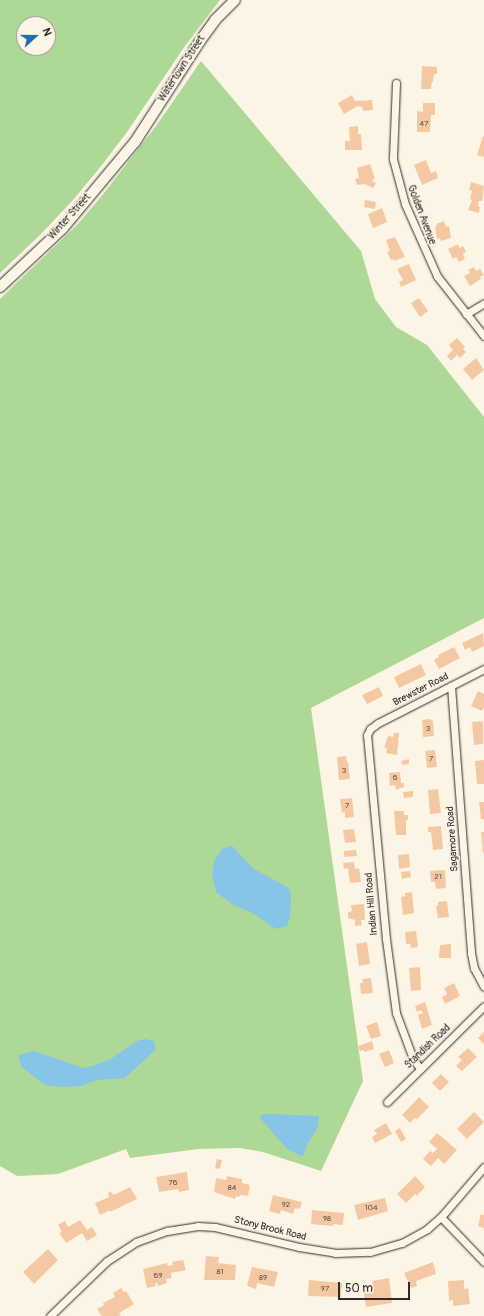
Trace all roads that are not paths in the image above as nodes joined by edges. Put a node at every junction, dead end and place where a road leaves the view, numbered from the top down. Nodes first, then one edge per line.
1 (235, 0) edge
2 (396, 82) dead end
3 (134, 142) joint
4 (0, 287) edge
5 (484, 303) edge
6 (466, 314) junction
7 (484, 336) edge
8 (484, 669) edge
9 (451, 686) junction
10 (368, 732) joint
11 (484, 987) edge
12 (484, 1006) edge
13 (420, 1069) junction
14 (387, 1102) dead end
15 (484, 1168) edge
16 (441, 1217) junction
17 (484, 1262) edge
18 (50, 1316) edge

1 - 3 main road, Watertown Street
2 - 6 street, Golden Avenue
3 - 4 main road, Winter Street
5 - 6 street
6 - 7 street, Golden Avenue
8 - 9 street, Brewster Road
9 - 10 street, Brewster Road
9 - 11 street, Sagamore Road
10 - 13 street, Indian Hill Road
12 - 13 street, Standish Road
13 - 14 street, Standish Road
15 - 16 street, Stony Brook Road
16 - 17 street
16 - 18 street, Stony Brook Road

